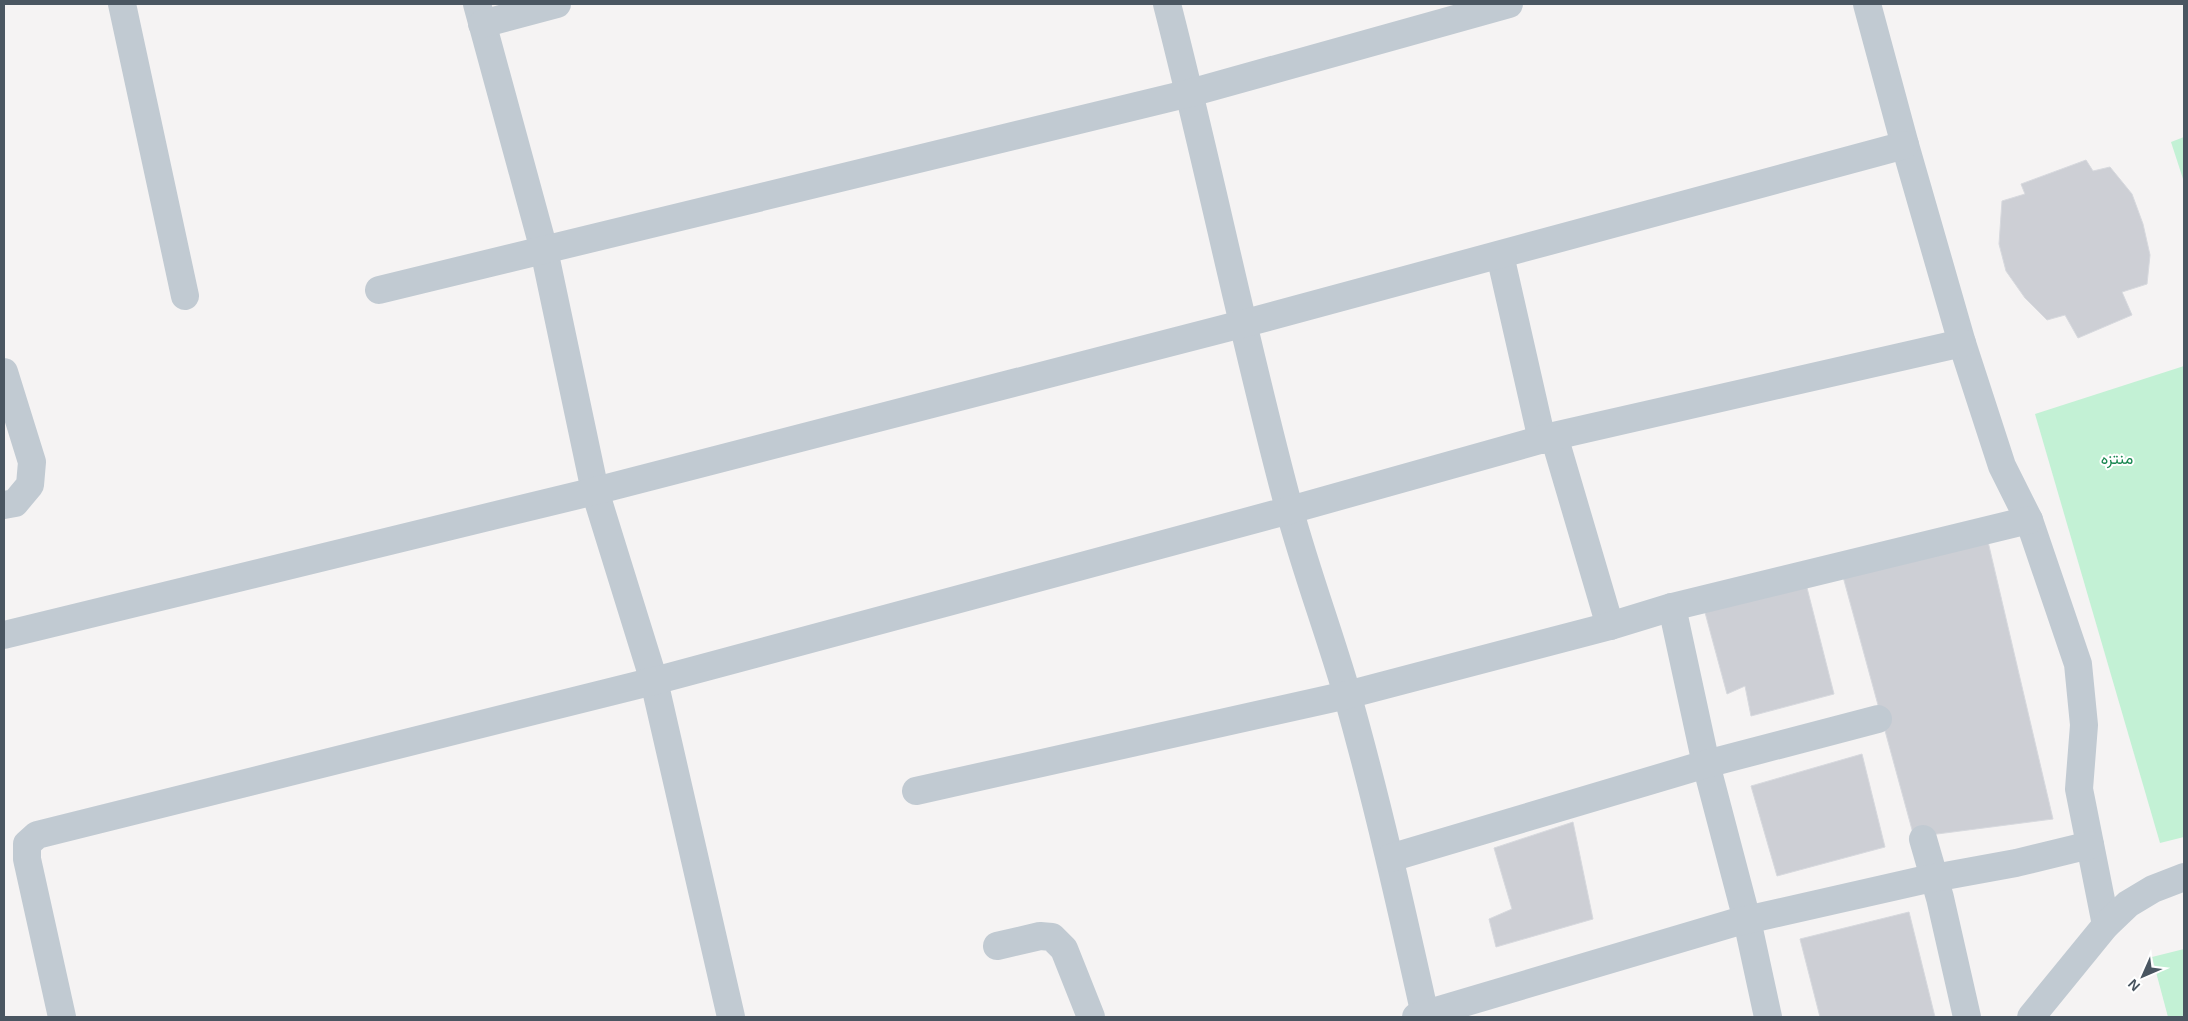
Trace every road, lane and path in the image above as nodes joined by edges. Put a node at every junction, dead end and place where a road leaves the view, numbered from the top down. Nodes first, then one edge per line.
1 (122, 4) edge
2 (557, 4) edge
3 (1167, 4) edge
4 (1509, 4) edge
5 (1867, 4) edge
6 (479, 14) edge
7 (1190, 93) junction
8 (1904, 145) junction
9 (544, 250) junction
10 (1500, 255) junction
11 (379, 290) dead end
12 (185, 296) dead end
13 (1242, 324) junction
14 (1962, 344) junction
15 (4, 372) edge
16 (1548, 438) junction
17 (595, 491) junction
18 (4, 505) edge
19 (1290, 510) junction
20 (2029, 520) junction
21 (1672, 608) junction
22 (1610, 626) junction
23 (4, 635) edge
24 (654, 681) junction
25 (1347, 695) junction
26 (1878, 719) dead end
27 (1706, 764) junction
28 (916, 791) dead end
29 (1923, 839) dead end
30 (2090, 846) junction
31 (1390, 858) junction
32 (2184, 877) edge
33 (1934, 878) junction
34 (1747, 920) junction
35 (2106, 926) junction
36 (997, 946) dead end
37 (725, 1016) edge
38 (1421, 1016) edge
39 (62, 1017) edge
40 (1091, 1017) edge
41 (1768, 1017) edge
42 (1967, 1017) edge
43 (2031, 1017) edge

1 - 12 street
2 - 6 street
3 - 7 street
4 - 7 street
5 - 8 street
6 - 9 street
7 - 9 street
7 - 13 street
8 - 10 street
8 - 14 street
9 - 11 street
9 - 17 street
10 - 13 street
10 - 16 street
13 - 17 street
13 - 19 street
14 - 16 street
14 - 20 street
15 - 18 street
16 - 19 street
16 - 22 street
17 - 23 street
17 - 24 street
19 - 24 street
19 - 25 street
20 - 21 street
20 - 30 street
21 - 22 street
21 - 27 street
22 - 25 street
24 - 37 street
24 - 39 street
25 - 28 street
25 - 31 street
26 - 27 street
27 - 31 street
27 - 34 street
29 - 33 street
30 - 33 street
30 - 35 street
31 - 38 street
32 - 35 street
33 - 34 street
33 - 42 street
34 - 38 street
34 - 41 street
35 - 43 street
36 - 40 street

